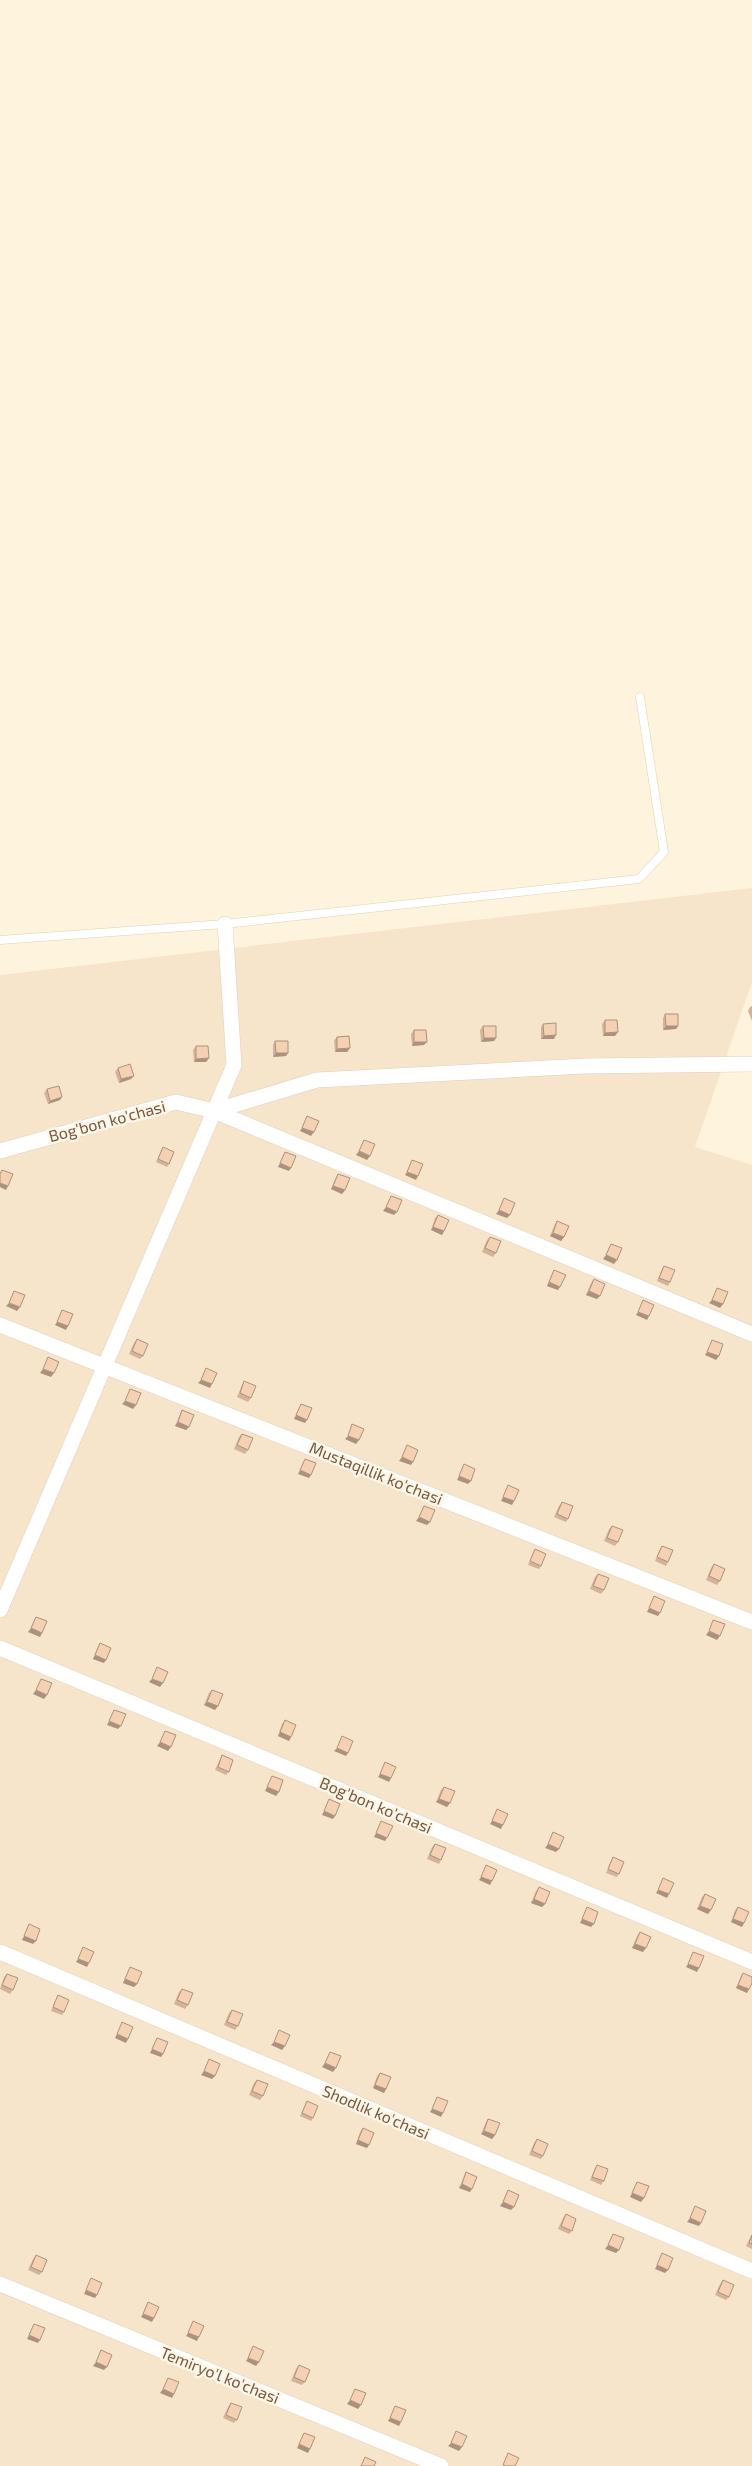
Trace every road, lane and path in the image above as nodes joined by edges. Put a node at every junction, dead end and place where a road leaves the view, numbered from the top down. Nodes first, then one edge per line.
1 (640, 697) dead end
2 (225, 924) junction
3 (0, 940) edge
4 (752, 1064) edge
5 (214, 1111) junction
6 (0, 1151) edge
7 (0, 1325) edge
8 (752, 1334) edge
9 (104, 1365) junction
10 (0, 1610) edge
11 (752, 1622) edge
12 (0, 1648) edge
13 (0, 1952) edge
14 (752, 1962) edge
15 (752, 2271) edge
16 (0, 2284) edge
17 (441, 2466) edge

1 - 2 lane
2 - 3 lane
2 - 5 street
4 - 5 street
5 - 6 street, Bog'bon ko'chasi
5 - 8 street, Bog'bon ko'chasi
5 - 9 street
7 - 9 street, Mustaqillik ko'chasi
9 - 10 street
9 - 11 street, Mustaqillik ko'chasi
12 - 14 street, Bog'bon ko'chasi
13 - 15 street, Shodlik ko'chasi
16 - 17 street, Temiryo'l ko'chasi

